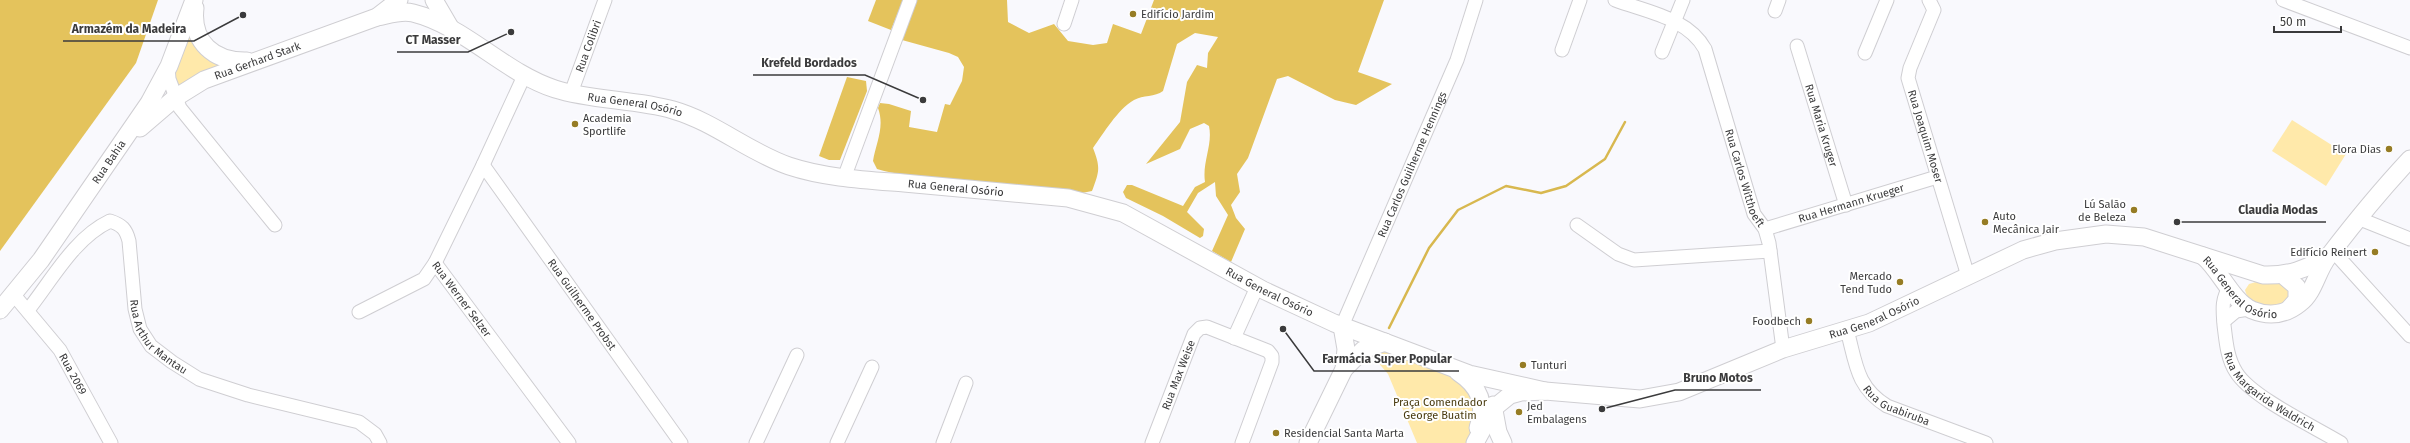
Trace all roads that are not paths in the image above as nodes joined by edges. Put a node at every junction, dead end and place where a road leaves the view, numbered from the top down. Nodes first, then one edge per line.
1 (195, 0) edge
2 (434, 0) edge
3 (605, 0) edge
4 (910, 0) edge
5 (1072, 0) edge
6 (1476, 0) edge
7 (1580, 0) edge
8 (1615, 0) edge
9 (1683, 0) edge
10 (1887, 0) edge
11 (1929, 0) edge
12 (2283, 0) edge
13 (395, 1) edge
14 (377, 17) junction
15 (1674, 21) junction
16 (1064, 24) dead end
17 (453, 31) junction
18 (1797, 46) dead end
19 (2410, 48) edge
20 (1562, 50) dead end
21 (1662, 52) dead end
22 (1865, 53) dead end
23 (256, 60) junction
24 (168, 67) junction
25 (524, 76) junction
26 (571, 93) junction
27 (175, 98) junction
28 (126, 140) junction
29 (2410, 159) edge
30 (483, 165) junction
31 (1937, 177) junction
32 (844, 178) junction
33 (1846, 205) junction
34 (2360, 219) junction
35 (275, 225) dead end
36 (1577, 225) dead end
37 (1765, 229) junction
38 (2410, 239) edge
39 (1770, 251) junction
40 (2199, 253) junction
41 (2331, 253) junction
42 (41, 260) junction
43 (435, 263) junction
44 (54, 273) junction
45 (2263, 275) junction
46 (2283, 275) junction
47 (1968, 276) junction
48 (1257, 287) junction
49 (2239, 294) junction
50 (14, 296) junction
51 (0, 310) edge
52 (28, 310) junction
53 (2288, 311) junction
54 (360, 312) dead end
55 (2224, 322) junction
56 (1342, 326) junction
57 (1847, 330) junction
58 (2410, 336) edge
59 (1234, 338) junction
60 (1385, 342) junction
61 (1783, 349) junction
62 (798, 355) dead end
63 (872, 367) dead end
64 (1344, 369) junction
65 (1461, 372) junction
66 (966, 383) dead end
67 (1545, 391) junction
68 (1494, 408) junction
69 (112, 443) edge
70 (380, 443) edge
71 (569, 443) edge
72 (681, 443) edge
73 (756, 443) edge
74 (837, 443) edge
75 (943, 443) edge
76 (1152, 443) edge
77 (1242, 443) edge
78 (1308, 443) edge
79 (1474, 443) edge
80 (1503, 443) edge
81 (1986, 443) edge
82 (2341, 443) edge

1 - 23 main road
1 - 24 main road, Rua Bahia
2 - 17 main road, Rua General Osório
3 - 26 street, Rua Colibri
4 - 32 street
5 - 16 street
6 - 56 street, Rua Carlos Guilherme Hennings
7 - 20 street
8 - 15 street, Rua Carlos Witthoeft
9 - 15 street
10 - 22 street
11 - 31 street, Rua Joaquim Moser
12 - 19 street
13 - 14 main road, Rua Gerhard Stark
14 - 17 main road, Rua General Osório
14 - 23 main road, Rua Gerhard Stark
15 - 21 street
15 - 37 street, Rua Carlos Witthoeft
17 - 25 main road, Rua General Osório
18 - 33 street, Rua Maria Kruger
23 - 27 main road, Rua Gerhard Stark
24 - 27 street
24 - 28 main road, Rua Bahia
25 - 26 main road, Rua General Osório
25 - 30 street, Rua Werner Selzer
26 - 32 main road, Rua General Osório
27 - 28 main road, Rua Gerhard Stark
27 - 35 street
28 - 42 main road, Rua Bahia
29 - 34 main road, Rua General Osório
30 - 43 street, Rua Werner Selzer
30 - 72 street, Rua Guilherme Probst
31 - 33 street, Rua Hermann Krueger
31 - 47 street, Rua Joaquim Moser
32 - 48 main road, Rua General Osório
33 - 37 street, Rua Hermann Krueger
34 - 38 street
34 - 41 main road, Rua General Osório
36 - 39 street
37 - 39 street, Rua Carlos Witthoeft
39 - 61 street, Rua Carlos Witthoeft
40 - 45 main road, Rua General Osório
40 - 47 main road, Rua General Osório
40 - 49 main road, Rua General Osório
41 - 46 main road, Rua General Osório
41 - 53 main road, Rua General Osório
41 - 58 street
42 - 44 street
42 - 50 main road, Rua Bahia
43 - 54 street
43 - 71 street, Rua Werner Selzer
44 - 52 street, Rua Arthur Mantau
44 - 70 street, Rua Arthur Mantau
45 - 46 main road, Rua General Osório
45 - 49 main road
46 - 53 main road
47 - 57 main road, Rua General Osório
48 - 56 main road, Rua General Osório
48 - 59 street
49 - 53 main road, Rua General Osório
49 - 55 street
49 - 55 street, Rua Margarida Waldrich
50 - 51 main road, Rua Bahia
50 - 52 street, Rua 2069
52 - 69 street, Rua 2069
55 - 82 street, Rua Margarida Waldrich
56 - 60 main road, Rua General Osório
56 - 64 main road
57 - 61 main road, Rua General Osório
57 - 81 street, Rua Guabiruba
59 - 76 street, Rua Max Weise
59 - 77 street
60 - 64 main road
60 - 65 main road, Rua General Osório
61 - 67 main road, Rua General Osório
62 - 73 street
63 - 74 street
64 - 78 main road
65 - 67 main road, Rua General Osório
65 - 68 main road
65 - 79 main road, Rua General Osório
66 - 75 street
67 - 68 main road, Rua General Osório
68 - 79 main road, Rua General Osório
68 - 80 main road

